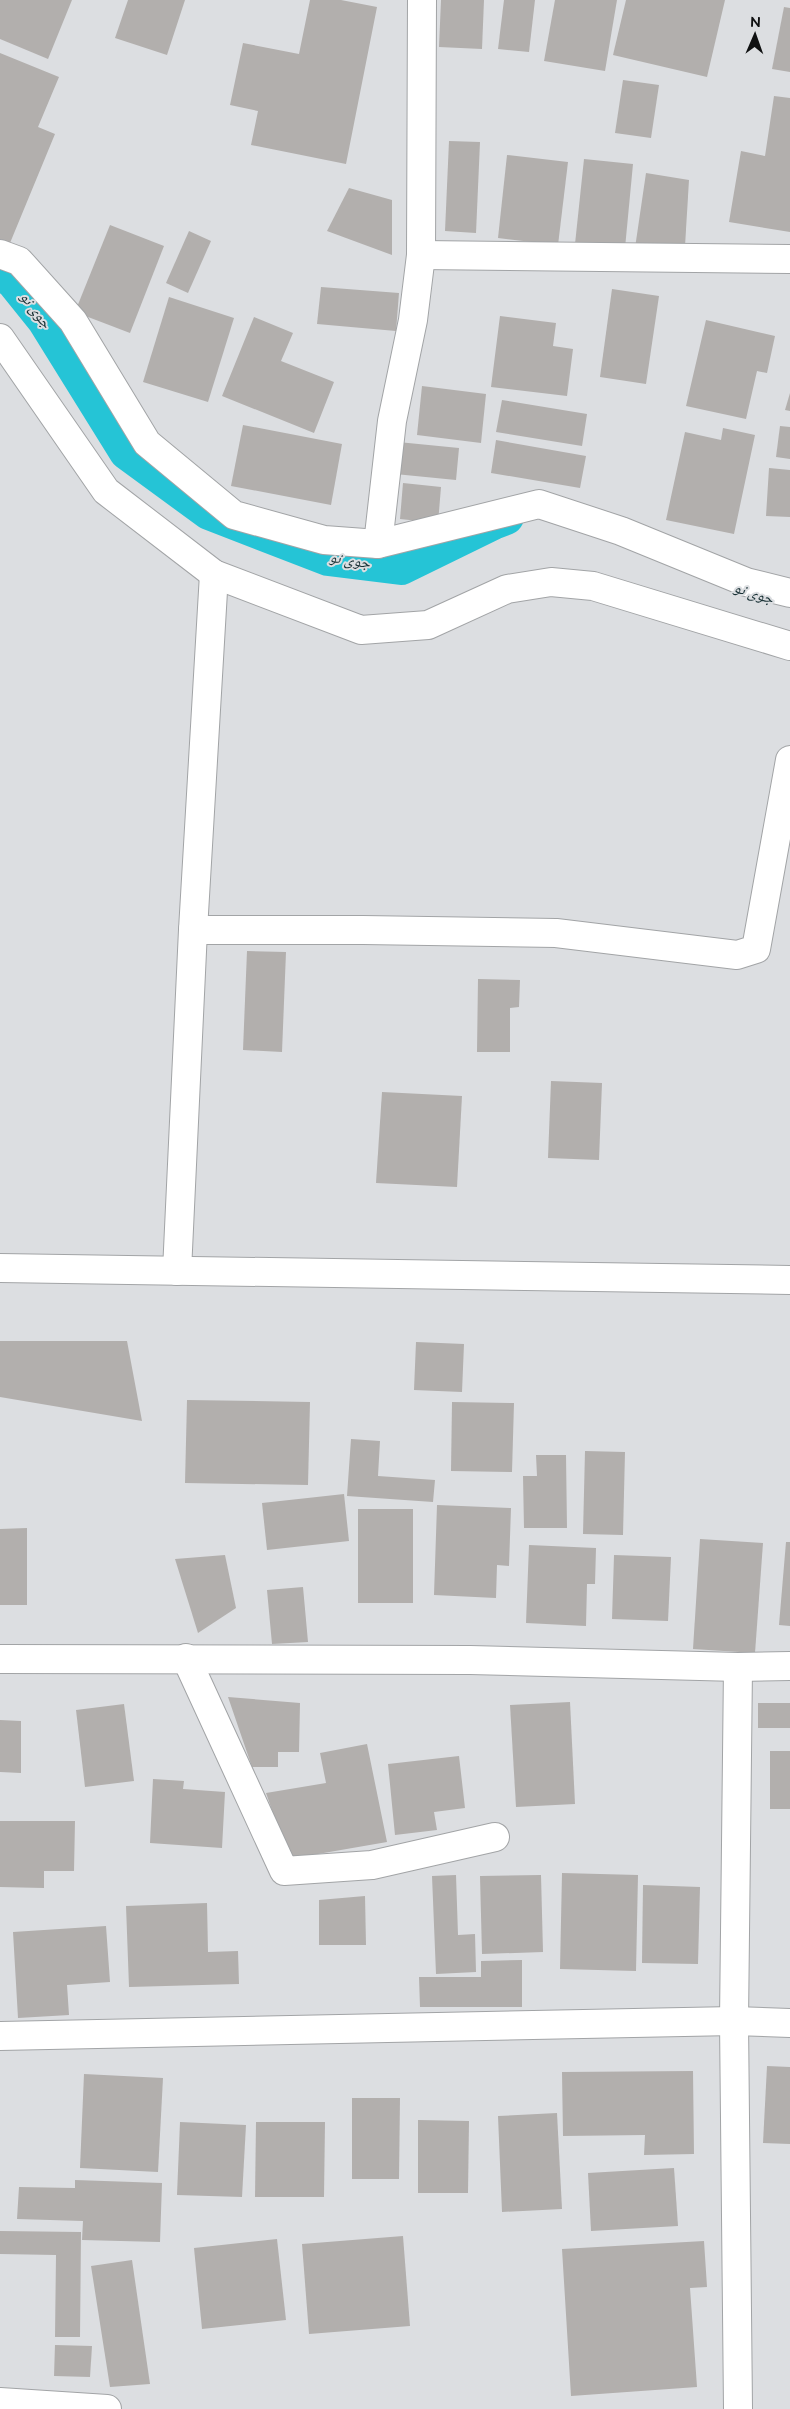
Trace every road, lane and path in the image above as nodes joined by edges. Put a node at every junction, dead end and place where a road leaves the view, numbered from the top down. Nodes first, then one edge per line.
1 (422, 0) edge
2 (0, 254) edge
3 (421, 255) junction
4 (790, 259) edge
5 (0, 338) edge
6 (378, 544) junction
7 (214, 574) junction
8 (790, 593) edge
9 (790, 646) edge
10 (790, 760) edge
11 (193, 930) junction
12 (0, 1268) edge
13 (177, 1271) junction
14 (790, 1280) edge
15 (186, 1658) junction
16 (0, 1659) edge
17 (790, 1666) edge
18 (738, 1668) junction
19 (494, 1837) dead end
20 (734, 2021) junction
21 (790, 2023) edge
22 (0, 2036) edge
23 (0, 2402) edge
24 (107, 2409) edge
25 (738, 2409) edge

1 - 3 street
2 - 6 street
3 - 4 street
3 - 6 street
5 - 7 street
6 - 8 street
7 - 9 street
7 - 11 street
10 - 11 street
11 - 13 street
12 - 13 street
13 - 14 street
15 - 16 street
15 - 18 street
15 - 19 street
17 - 18 street
18 - 20 street
20 - 21 street
20 - 22 street
20 - 25 street
23 - 24 street

